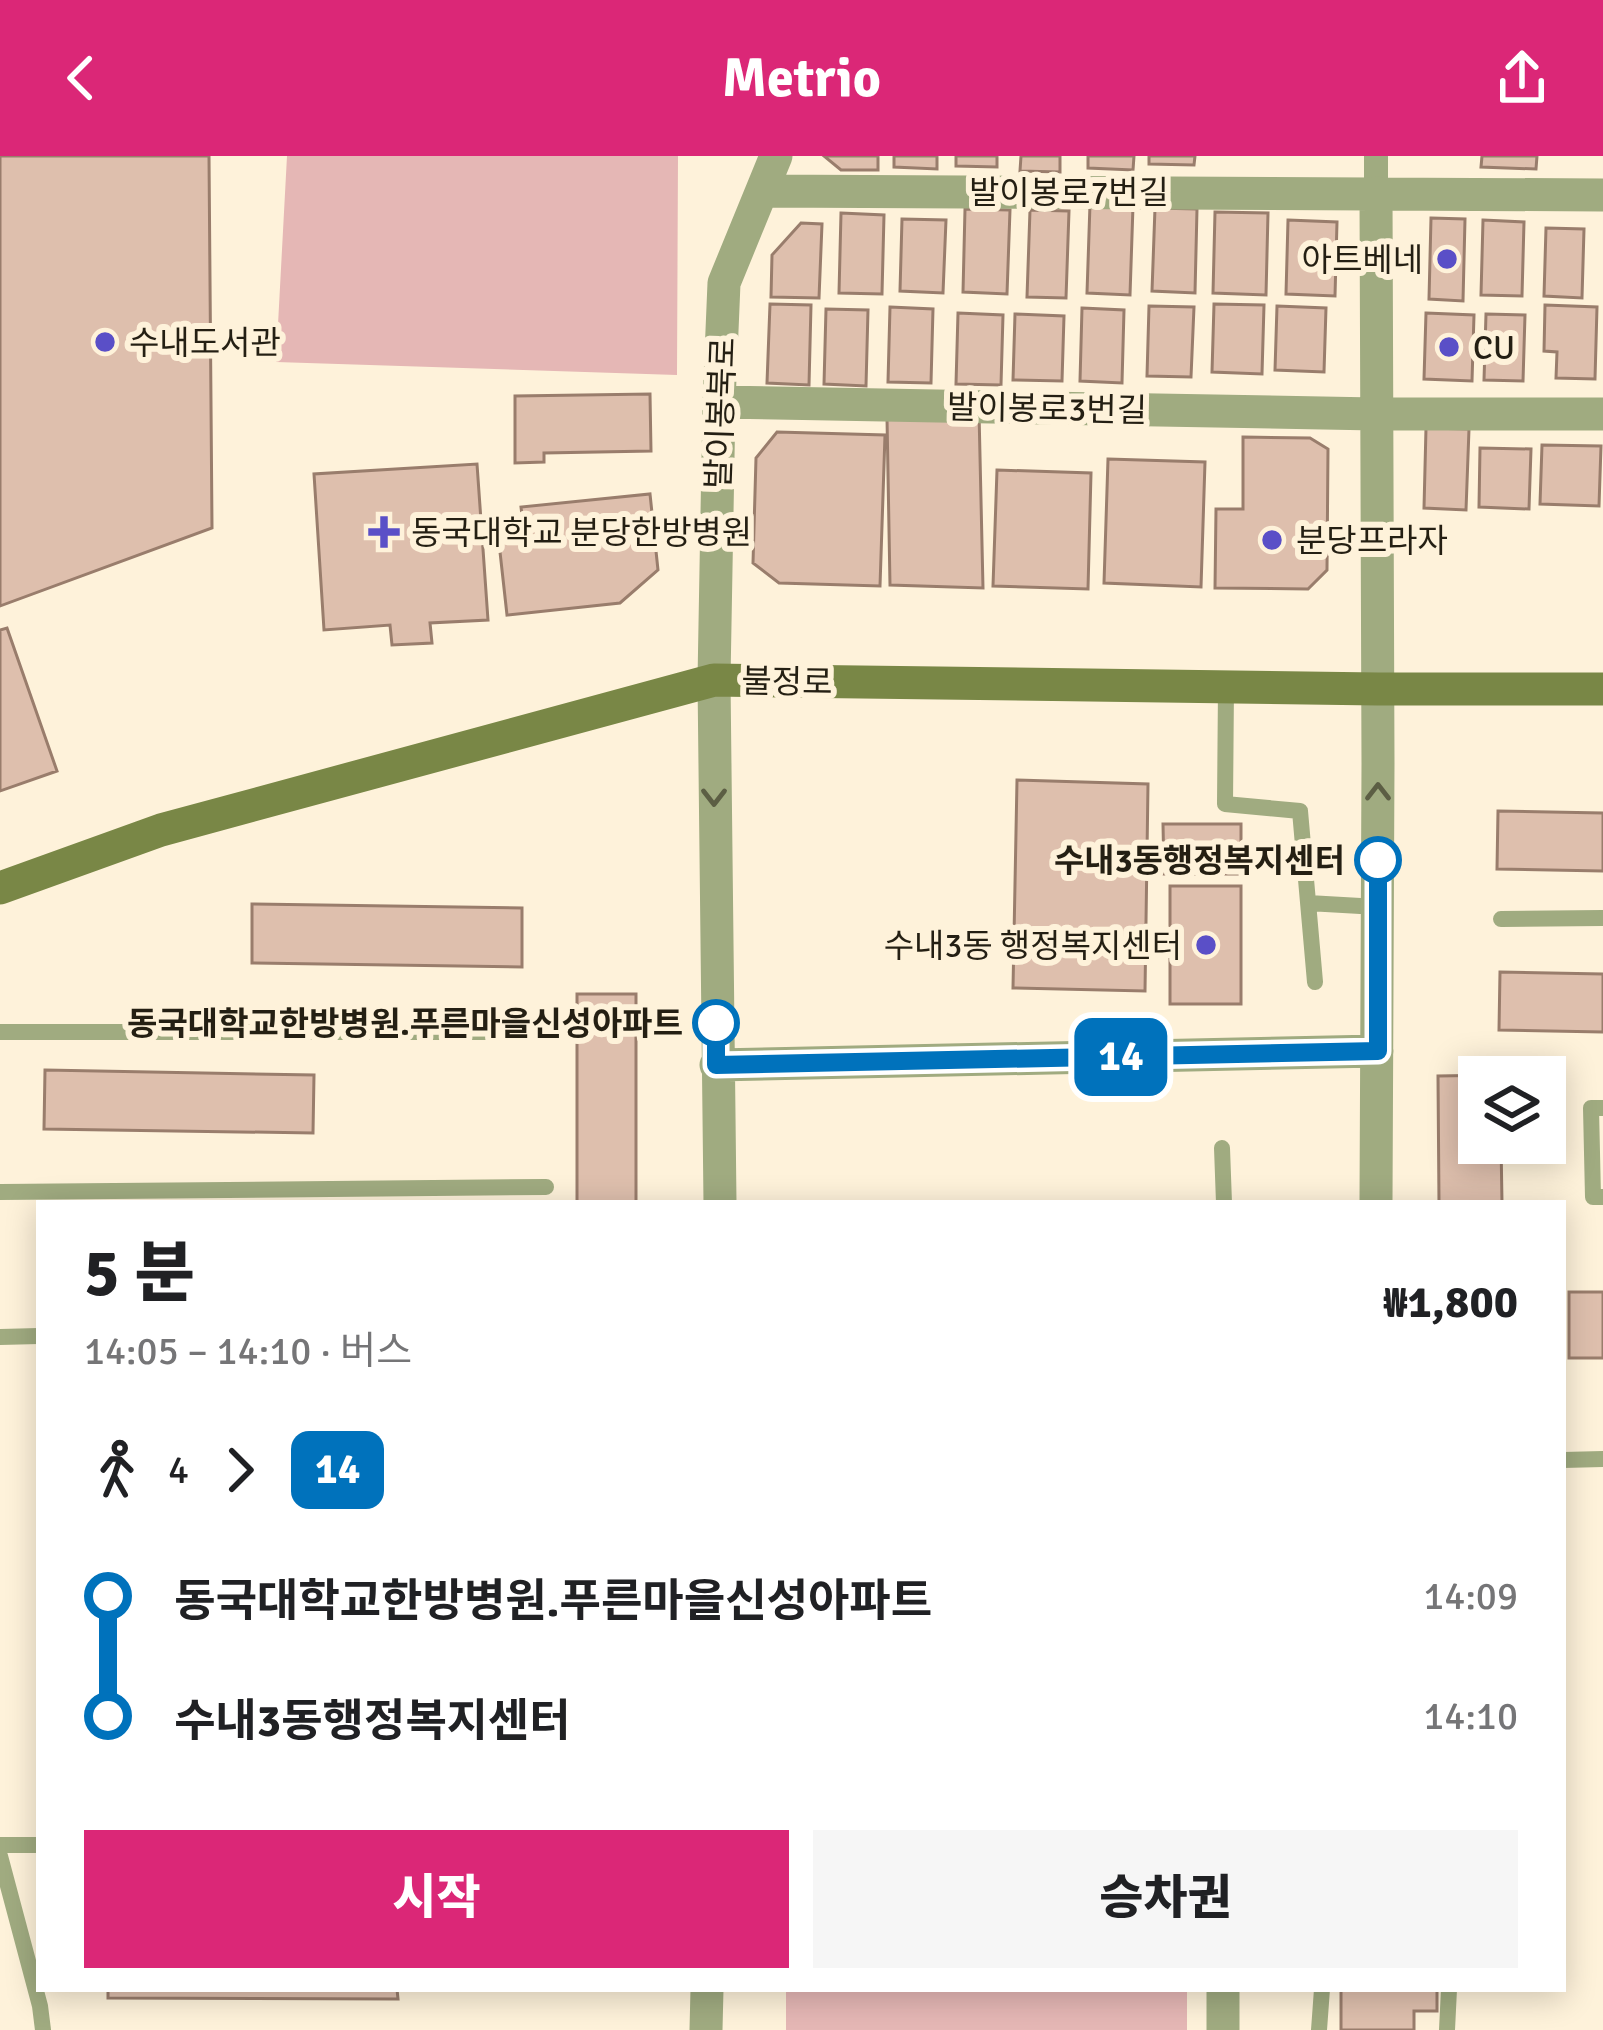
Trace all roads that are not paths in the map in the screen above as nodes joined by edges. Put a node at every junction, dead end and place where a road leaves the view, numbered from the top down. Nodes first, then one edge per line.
1 (776, 156) edge
2 (1376, 156) edge
3 (762, 191) junction
4 (1376, 194) junction
5 (1603, 194) edge
6 (718, 402) junction
7 (1376, 414) junction
8 (1603, 414) edge
9 (714, 680) junction
10 (1226, 687) junction
11 (1378, 689) junction
12 (1603, 689) edge
13 (0, 888) edge
14 (1308, 903) junction
15 (1378, 907) junction
16 (1603, 918) edge
17 (1501, 920) dead end
18 (1315, 982) dead end
19 (0, 1032) edge
20 (530, 1032) dead end
21 (1378, 1051) junction
22 (716, 1065) junction
23 (1603, 1108) edge
24 (1222, 1148) dead end
25 (546, 1187) dead end
26 (0, 1192) edge
27 (1603, 1197) edge
28 (720, 1200) edge
29 (1224, 1200) edge
30 (1376, 1200) edge
31 (36, 1336) edge
32 (0, 1337) edge
33 (1603, 1459) edge
34 (1566, 1460) edge
35 (0, 1845) edge
36 (36, 1845) edge
37 (0, 1856) edge
38 (36, 1991) edge
39 (36, 1992) edge
40 (707, 1992) edge
41 (1223, 1992) edge
42 (1322, 1992) edge
43 (1449, 1992) edge
44 (43, 2030) edge
45 (706, 2030) edge
46 (1223, 2030) edge
47 (1319, 2030) edge
48 (1448, 2030) edge

1 - 3 street, 발이봉북로
2 - 4 street
3 - 4 street, 발이봉로7번길
3 - 6 street, 발이봉북로
4 - 5 street, 발이봉로7번길
4 - 7 street
6 - 7 street, 발이봉로3번길
6 - 9 street, 발이봉북로
7 - 8 street, 발이봉로3번길
7 - 11 street
9 - 10 main road, 불정로
9 - 13 main road, 불정로
9 -> 22 street, 발이봉북로
10 - 11 main road, 불정로
10 - 14 lane
11 - 12 main road, 불정로
15 -> 11 street
14 - 15 lane
14 - 18 lane
15 - 21 street
16 - 17 lane
19 - 20 lane
21 - 22 street
21 - 30 street
22 - 28 street, 발이봉북로
23 - 27 lane
24 - 29 lane
25 - 26 lane
31 - 32 lane
33 - 34 lane
35 - 36 lane
37 - 38 lane
39 - 44 lane
40 - 45 street
41 - 46 street
42 - 47 lane
43 - 48 lane

